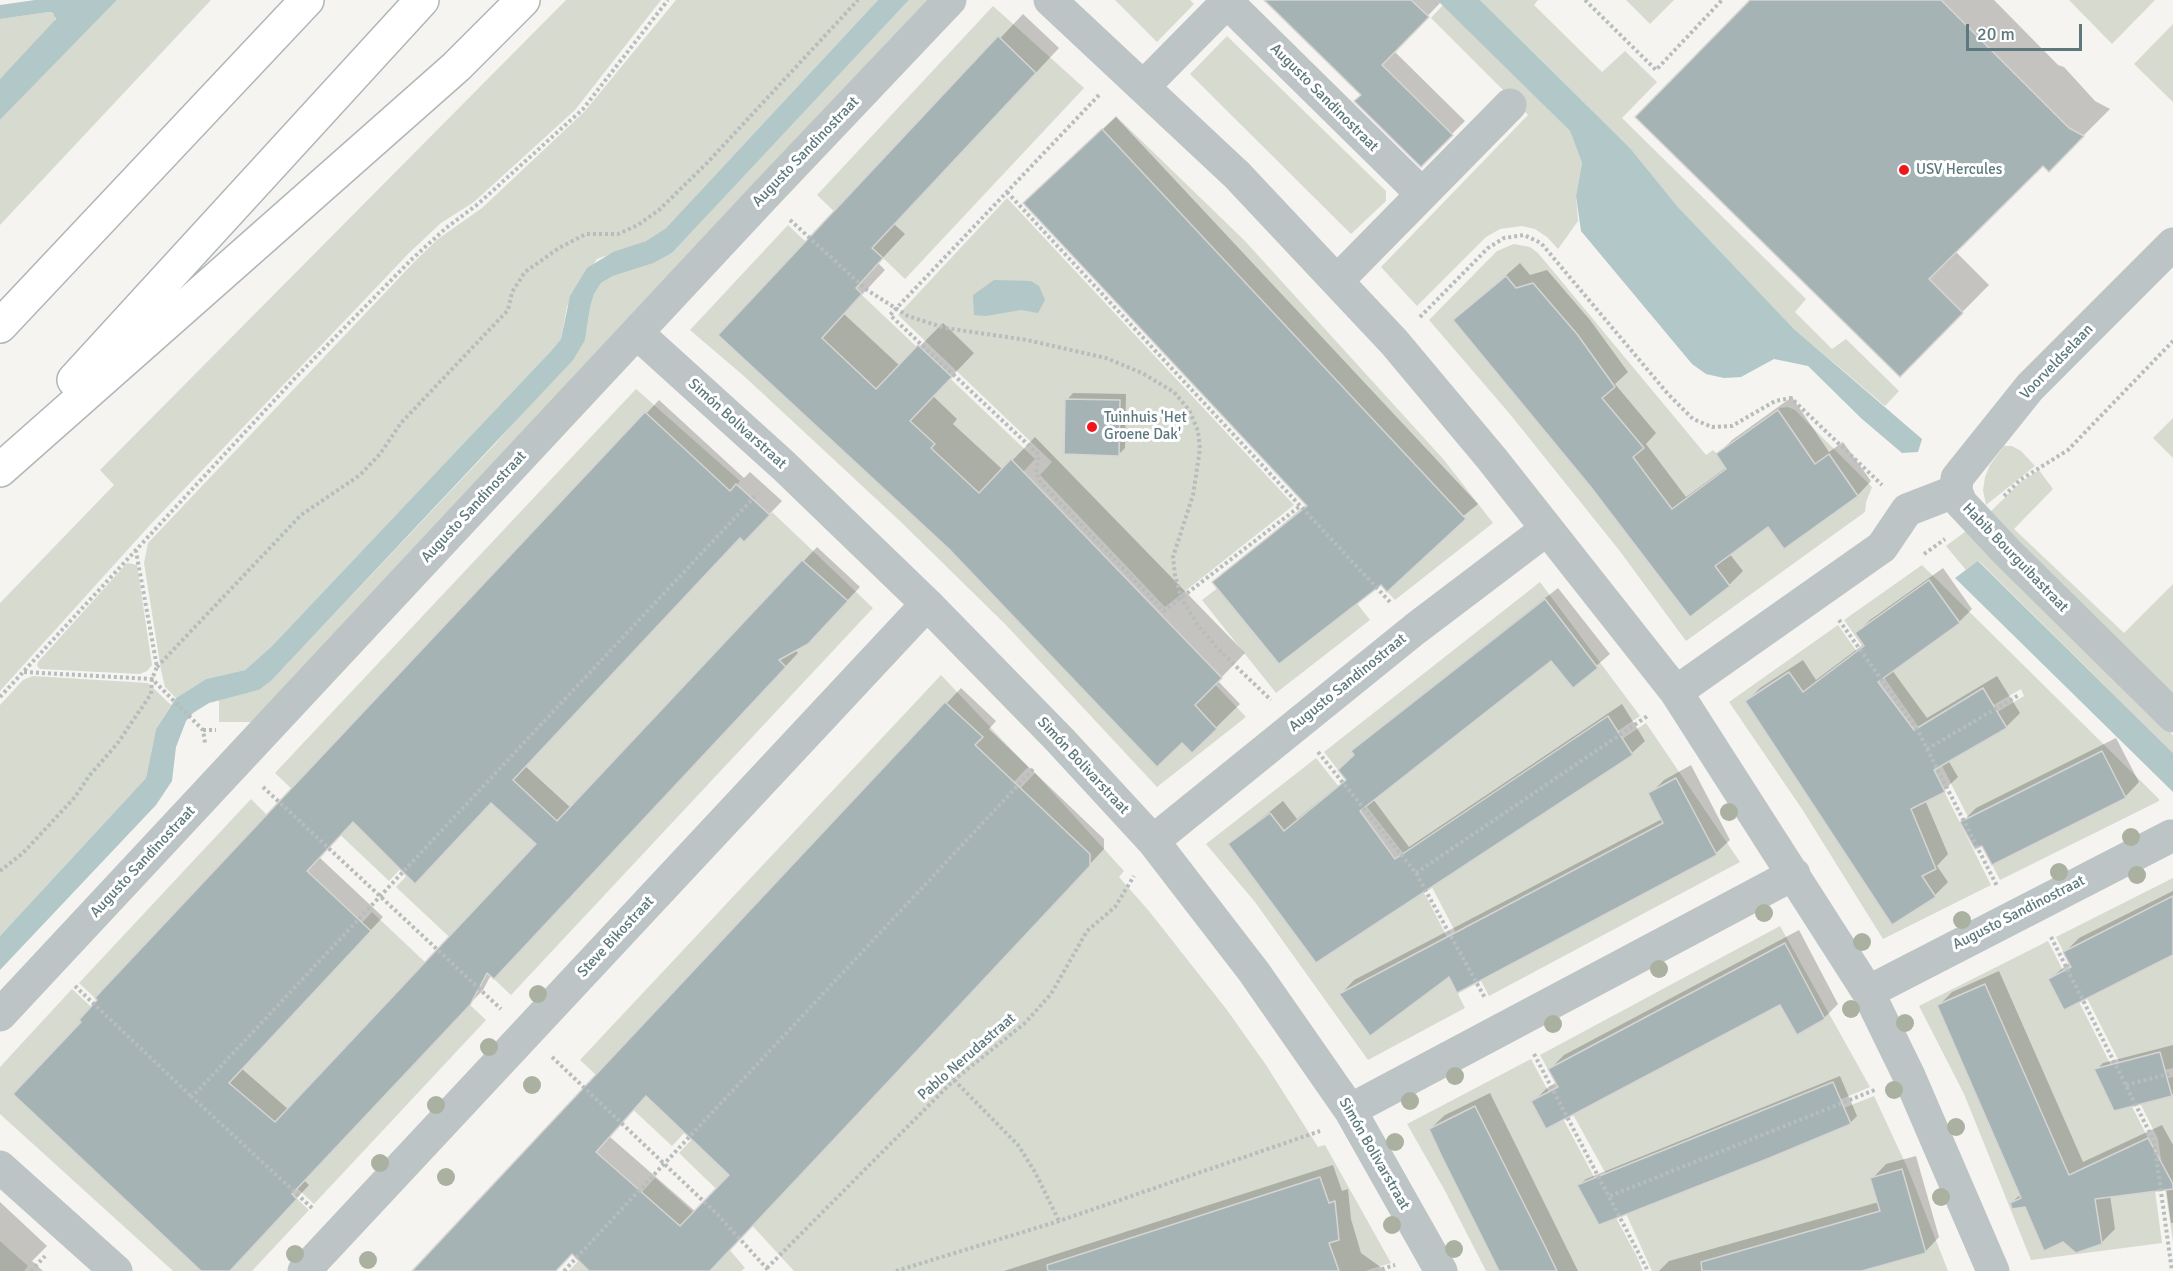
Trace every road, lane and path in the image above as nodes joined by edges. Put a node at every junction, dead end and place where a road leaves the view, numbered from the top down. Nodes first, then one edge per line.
1 (307, 0) edge
2 (422, 0) edge
3 (523, 0) edge
4 (668, 0) edge
5 (858, 0) edge
6 (950, 0) edge
7 (1050, 0) edge
8 (1585, 0) edge
9 (1722, 0) edge
10 (1228, 1) edge
11 (1144, 86) junction
12 (1510, 105) dead end
13 (1007, 192) junction
14 (1422, 194) junction
15 (764, 196) junction
16 (2173, 244) edge
17 (1337, 280) junction
18 (895, 310) junction
19 (0, 326) edge
20 (637, 333) junction
21 (2173, 341) edge
22 (1394, 342) junction
23 (0, 461) edge
24 (783, 466) junction
25 (0, 470) edge
26 (1956, 491) junction
27 (1300, 506) junction
28 (1907, 510) junction
29 (1974, 517) junction
30 (1547, 529) junction
31 (136, 550) junction
32 (1818, 592) junction
33 (1181, 598) junction
34 (927, 604) junction
35 (1415, 629) junction
36 (158, 667) junction
37 (23, 672) junction
38 (152, 679) junction
39 (1676, 692) junction
40 (2019, 695) dead end
41 (0, 698) edge
42 (2173, 716) edge
43 (1296, 724) junction
44 (203, 730) dead end
45 (1060, 740) junction
46 (1927, 749) junction
47 (2170, 836) dead end
48 (1153, 841) junction
49 (0, 871) edge
50 (1416, 873) junction
51 (1794, 874) junction
52 (2024, 910) junction
53 (50, 963) junction
54 (1868, 992) junction
55 (0, 1015) edge
56 (1516, 1022) junction
57 (2173, 1073) edge
58 (1909, 1076) junction
59 (954, 1080) junction
60 (2127, 1085) junction
61 (192, 1097) junction
62 (1350, 1110) junction
63 (0, 1167) edge
64 (1611, 1196) junction
65 (1059, 1221) junction
66 (339, 1233) junction
67 (767, 1268) dead end
68 (116, 1271) edge
69 (304, 1271) edge
70 (564, 1271) edge
71 (896, 1271) edge
72 (1441, 1271) edge
73 (1648, 1271) edge
74 (1993, 1271) edge
75 (2172, 1271) edge

1 - 19 highway
2 - 23 highway
3 - 25 highway
4 - 31 path
5 - 36 path
6 - 15 street, Augusto Sandinostraat
7 - 11 street
8 - 9 path
10 - 11 street, Augusto Sandinostraat
10 - 14 street, Augusto Sandinostraat
11 - 13 path
11 - 17 street
12 - 14 street
13 - 18 path
13 - 27 path
14 - 17 street
15 - 18 path
15 - 20 street, Augusto Sandinostraat
16 - 26 street, Voorveldselaan
17 - 22 street
18 - 33 path
18 - 33 path
20 - 24 street, Simón Bolivarstraat
20 - 53 street, Augusto Sandinostraat
21 - 29 path
22 - 28 path
22 - 30 street
24 - 34 street, Simón Bolivarstraat
24 - 61 path
26 - 28 street, Habib Bourguibastraat
26 - 29 street, Habib Bourguibastraat
27 - 33 path
27 - 35 path
28 - 32 street
29 - 42 street, Habib Bourguibastraat
30 - 35 street, Augusto Sandinostraat
30 - 39 street
31 - 36 path
31 - 37 path
32 - 39 street
32 - 46 path
33 - 43 path
34 - 45 street, Simón Bolivarstraat
34 - 66 street, Steve Bikostraat
35 - 43 street, Augusto Sandinostraat
36 - 38 path
37 - 38 path
37 - 41 path
38 - 44 path
38 - 49 path
39 - 50 path
39 - 51 street
40 - 46 path
43 - 48 street, Augusto Sandinostraat
43 - 50 path
45 - 48 street, Simón Bolivarstraat
45 - 70 path
46 - 52 path
47 - 52 street, Augusto Sandinostraat
48 - 59 path, Pablo Nerudastraat
48 - 62 street, Simón Bolivarstraat
50 - 56 path
51 - 54 street
51 - 56 street
52 - 54 street, Augusto Sandinostraat
52 - 60 path
53 - 55 street, Augusto Sandinostraat
53 - 61 path
54 - 58 street
56 - 62 street
56 - 64 path
57 - 60 path
58 - 64 path
58 - 74 street
59 - 65 path
59 - 67 path, Pablo Nerudastraat
60 - 75 path
61 - 66 path
62 - 65 path
62 - 72 street, Simón Bolivarstraat
63 - 68 street
64 - 73 path
65 - 71 path
66 - 69 street, Steve Bikostraat

